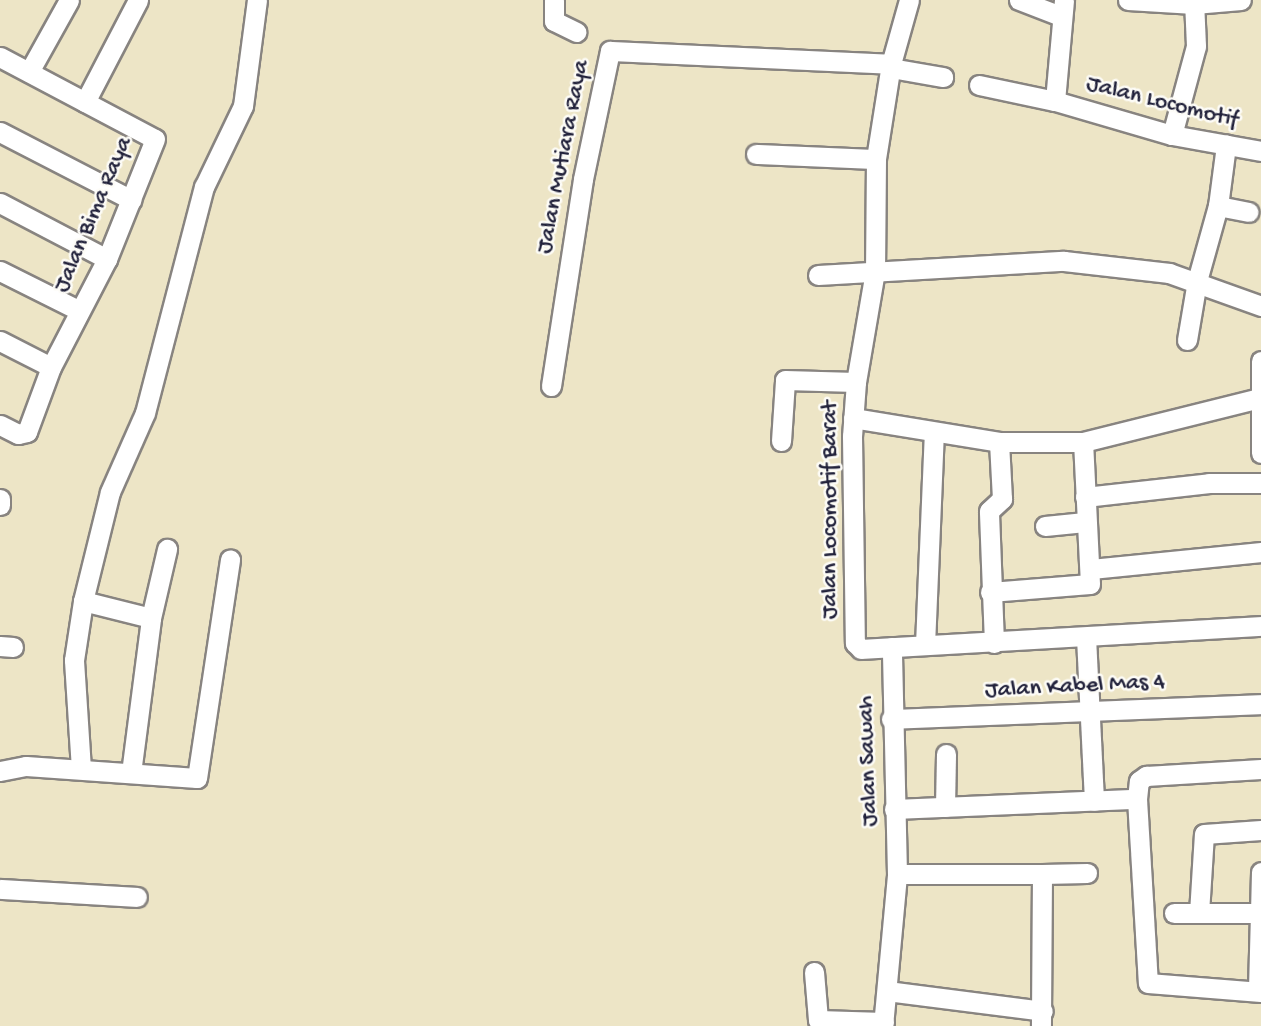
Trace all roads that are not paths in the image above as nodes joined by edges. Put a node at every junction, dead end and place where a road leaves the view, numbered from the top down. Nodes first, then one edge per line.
1 (69, 0) edge
2 (138, 0) edge
3 (257, 0) edge
4 (555, 0) edge
5 (909, 0) edge
6 (1019, 0) edge
7 (1128, 0) edge
8 (1241, 0) edge
9 (1195, 2) edge
10 (1063, 8) edge
11 (577, 33) dead end
12 (0, 57) edge
13 (891, 66) junction
14 (29, 72) junction
15 (943, 77) dead end
16 (979, 85) dead end
17 (1055, 101) junction
18 (85, 102) junction
19 (0, 132) edge
20 (1172, 135) junction
21 (1226, 145) junction
22 (1261, 151) edge
23 (755, 154) dead end
24 (876, 159) junction
25 (132, 200) junction
26 (0, 203) edge
27 (1218, 206) junction
28 (1248, 212) dead end
29 (107, 259) junction
30 (0, 271) edge
31 (876, 271) junction
32 (818, 275) dead end
33 (1197, 281) junction
34 (1261, 306) edge
35 (80, 311) junction
36 (1187, 340) dead end
37 (0, 341) edge
38 (1261, 361) edge
39 (51, 367) junction
40 (856, 382) junction
41 (551, 386) dead end
42 (1260, 390) edge
43 (853, 418) junction
44 (1260, 419) edge
45 (0, 425) edge
46 (934, 434) junction
47 (781, 441) dead end
48 (999, 442) junction
49 (1083, 442) junction
50 (1261, 453) edge
51 (1261, 483) edge
52 (1085, 497) junction
53 (0, 499) edge
54 (0, 505) edge
55 (1085, 522) junction
56 (1045, 526) dead end
57 (167, 549) dead end
58 (1261, 552) edge
59 (230, 559) dead end
60 (1091, 569) junction
61 (990, 592) junction
62 (83, 601) junction
63 (151, 618) junction
64 (1261, 626) edge
65 (1086, 637) junction
66 (994, 643) junction
67 (925, 645) junction
68 (892, 646) junction
69 (1261, 704) edge
70 (1087, 710) junction
71 (891, 719) junction
72 (946, 754) dead end
73 (80, 764) junction
74 (1261, 769) edge
75 (0, 771) edge
76 (131, 773) junction
77 (1137, 799) junction
78 (1094, 801) junction
79 (945, 807) junction
80 (894, 808) junction
81 (1261, 830) edge
82 (1261, 872) edge
83 (1087, 873) dead end
84 (897, 874) junction
85 (1042, 874) junction
86 (0, 889) edge
87 (138, 897) dead end
88 (1174, 913) dead end
89 (1199, 913) junction
90 (1260, 913) edge
91 (814, 972) dead end
92 (887, 991) junction
93 (1259, 992) edge
94 (1042, 1019) edge
95 (883, 1024) edge

1 - 14 street
2 - 18 street
3 - 62 street
4 - 11 street
5 - 13 street, Jalan Locomotif Barat
6 - 10 street, Jalan Locomotif
7 - 9 street
8 - 9 street
9 - 20 street
10 - 17 street, Jalan Locomotif
12 - 14 street, Jalan Bima Raya
13 - 15 street
13 - 24 street, Jalan Locomotif Barat
13 - 41 street, Jalan Mutiara Raya
14 - 18 street, Jalan Bima Raya
16 - 17 street
17 - 20 street, Jalan Locomotif
18 - 25 street, Jalan Bima Raya
19 - 25 street
20 - 21 street, Jalan Locomotif
21 - 22 street, Jalan Locomotif
21 - 27 street
23 - 24 street
24 - 31 street, Jalan Locomotif Barat
25 - 29 street, Jalan Bima Raya
26 - 29 street
27 - 28 street
27 - 33 street
29 - 35 street, Jalan Bima Raya
30 - 35 street
31 - 32 street
31 - 33 street
31 - 40 street, Jalan Locomotif Barat
33 - 34 street
33 - 36 street
35 - 39 street, Jalan Bima Raya
37 - 39 street
38 - 42 street
39 - 45 street, Jalan Bima Raya
40 - 43 street, Jalan Locomotif Barat
40 - 47 street
42 - 44 street
42 - 49 street
43 - 46 street
43 - 68 street, Jalan Locomotif Barat
44 - 50 street
46 - 48 street
46 - 67 street
48 - 49 street
48 - 61 street
49 - 52 street
51 - 52 street
52 - 55 street
53 - 54 street
55 - 56 street
55 - 60 street
57 - 63 street
58 - 60 street
59 - 76 street
60 - 61 street
61 - 66 street
62 - 63 street
62 - 73 street
63 - 76 street
64 - 65 street, Jalan Locomotif Barat
65 - 66 street, Jalan Locomotif Barat
65 - 70 street
66 - 67 street, Jalan Locomotif Barat
67 - 68 street, Jalan Locomotif Barat
68 - 71 street, Jalan Sawah
69 - 70 street, Jalan Kabel Mas 4
70 - 71 street, Jalan Kabel Mas 4
70 - 78 street
71 - 80 street, Jalan Sawah
72 - 79 street
73 - 75 street
73 - 76 street
74 - 77 street
77 - 78 street
77 - 93 street
78 - 79 street
79 - 80 street
80 - 84 street, Jalan Sawah
81 - 89 street
82 - 90 street
83 - 85 street
84 - 85 street
84 - 92 street, Jalan Sawah
85 - 94 street
86 - 87 street
88 - 89 street
89 - 90 street
90 - 93 street
91 - 95 street
92 - 94 street
92 - 95 street, Jalan Sawah

